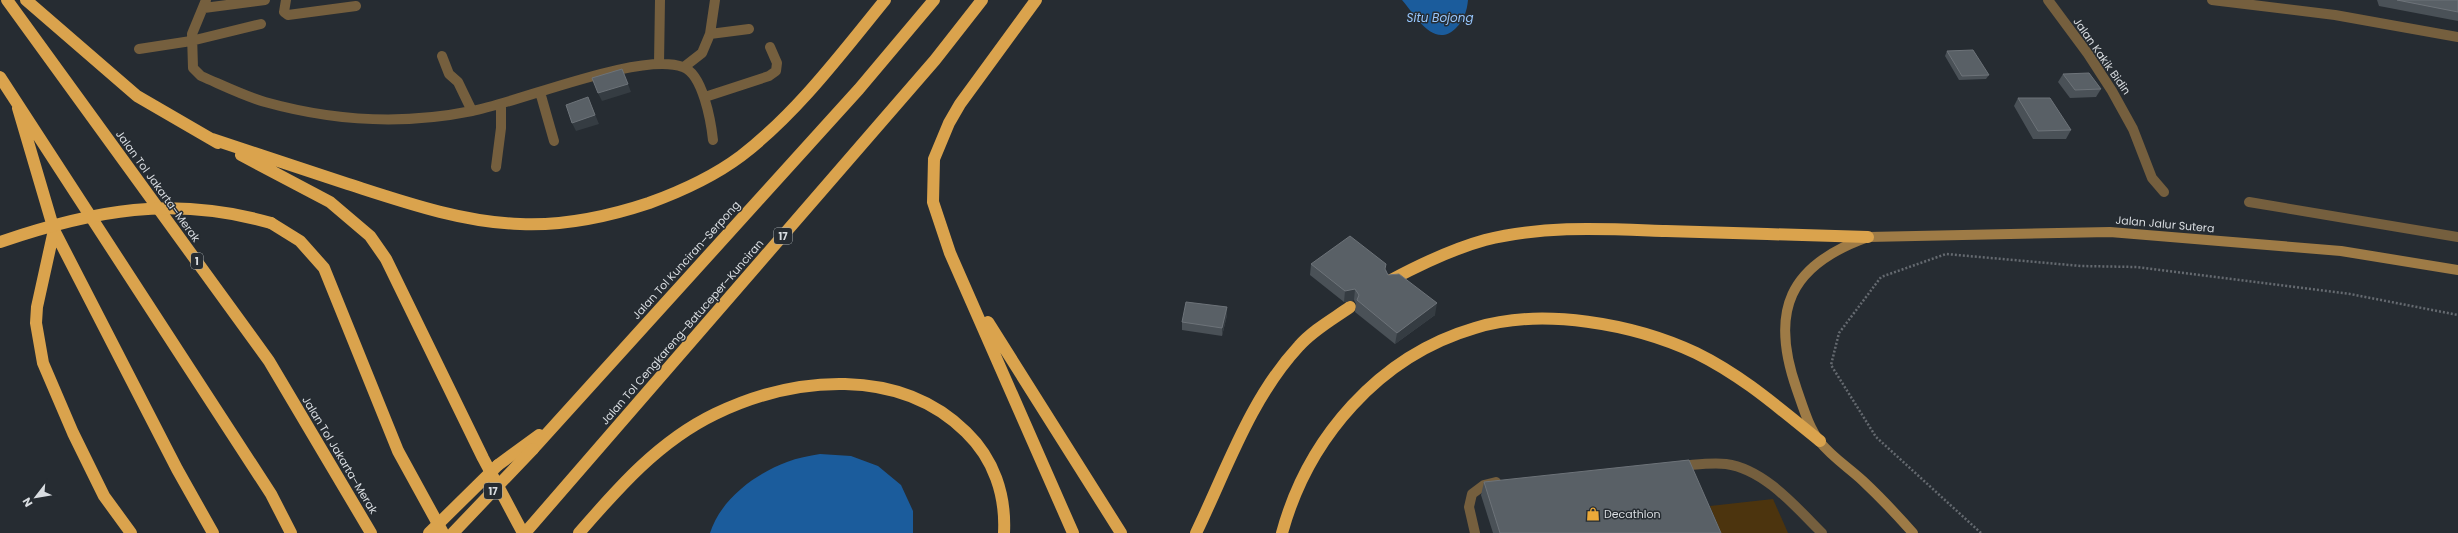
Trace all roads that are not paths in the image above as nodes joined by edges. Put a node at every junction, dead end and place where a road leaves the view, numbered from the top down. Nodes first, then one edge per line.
1 (7, 0) edge
2 (26, 0) edge
3 (265, 0) edge
4 (286, 0) edge
5 (660, 0) edge
6 (715, 0) edge
7 (885, 0) edge
8 (934, 0) edge
9 (982, 0) edge
10 (1036, 0) edge
11 (2048, 0) edge
12 (2212, 0) edge
13 (205, 4) edge
14 (356, 6) dead end
15 (261, 24) dead end
16 (749, 29) dead end
17 (710, 34) junction
18 (2458, 37) edge
19 (191, 42) junction
20 (770, 47) dead end
21 (140, 48) dead end
22 (442, 56) dead end
23 (659, 64) junction
24 (684, 67) junction
25 (0, 77) edge
26 (540, 92) junction
27 (13, 94) junction
28 (705, 97) junction
29 (501, 104) junction
30 (472, 111) junction
31 (212, 139) junction
32 (713, 140) dead end
33 (554, 141) dead end
34 (496, 167) dead end
35 (2164, 192) dead end
36 (2248, 202) dead end
37 (54, 230) junction
38 (1868, 237) junction
39 (2458, 237) edge
40 (0, 242) edge
41 (2458, 270) edge
42 (1391, 280) edge
43 (967, 289) junction
44 (1350, 307) dead end
45 (562, 418) junction
46 (1820, 441) junction
47 (1668, 468) edge
48 (1511, 481) edge
49 (131, 533) edge
50 (213, 533) edge
51 (292, 533) edge
52 (371, 533) edge
53 (429, 533) edge
54 (443, 533) edge
55 (453, 533) edge
56 (524, 533) edge
57 (579, 533) edge
58 (1004, 533) edge
59 (1073, 533) edge
60 (1121, 533) edge
61 (1196, 533) edge
62 (1282, 533) edge
63 (1475, 533) edge
64 (1822, 533) edge
65 (1913, 533) edge

1 - 52 highway, Jalan Tol Jakarta–Merak / 1
2 - 31 highway
3 - 13 street
4 - 14 street
5 - 23 street
6 - 17 street
7 - 31 highway
8 - 45 highway, Jalan Tol Kunciran–Serpong / 17
9 - 56 highway, Jalan Tol Cengkareng–Batuceper–Kunciran / 17
10 - 43 highway
11 - 35 street, Jalan Kakik Bidin
12 - 18 street
13 - 19 street
15 - 19 street
16 - 17 street
17 - 24 street
19 - 21 street
19 - 30 street
20 - 28 street
22 - 30 street
23 - 24 street
23 - 26 street
24 - 28 street
25 - 27 highway
26 - 29 street
26 - 33 street
27 - 37 highway
27 - 51 highway
28 - 32 street
29 - 30 street
29 - 34 street
31 - 56 highway
36 - 39 street
37 - 49 highway
37 - 50 highway
38 - 41 main road, Jalan Jalur Sutera
38 - 42 highway
38 - 46 main road
40 - 54 highway, bridge
43 - 59 highway
43 - 60 highway
44 - 61 highway
45 - 53 highway, bridge
45 - 55 highway, Jalan Tol Kunciran–Serpong / 17, bridge
46 - 62 highway
46 - 65 main road
47 - 64 street
48 - 63 street
57 - 58 highway

